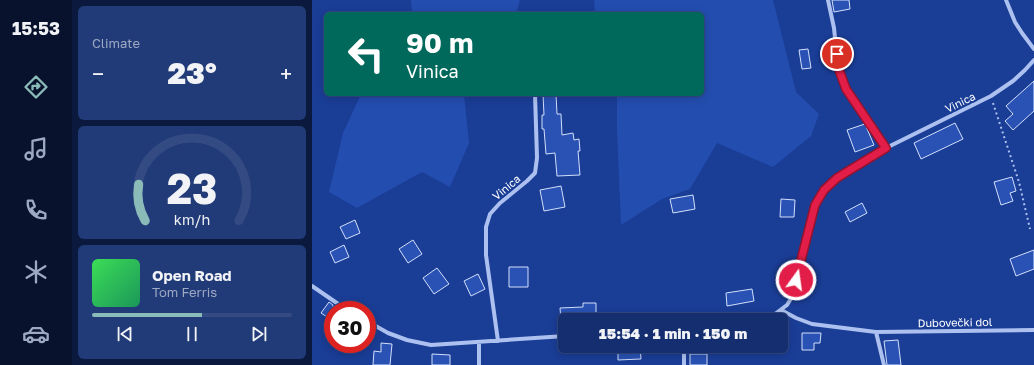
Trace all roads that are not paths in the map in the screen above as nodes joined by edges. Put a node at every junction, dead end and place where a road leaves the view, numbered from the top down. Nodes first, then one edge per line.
1 (828, 0) edge
2 (1006, 0) edge
3 (1034, 50) edge
4 (1034, 60) edge
5 (535, 96) edge
6 (886, 148) junction
7 (312, 286) edge
8 (334, 301) edge
9 (781, 310) junction
10 (776, 313) edge
11 (376, 326) edge
12 (1034, 330) edge
13 (876, 332) junction
14 (558, 337) edge
15 (498, 341) junction
16 (479, 342) junction
17 (684, 353) edge
18 (479, 365) edge
19 (684, 365) edge
20 (884, 365) edge

1 - 6 street
2 - 3 street
4 - 6 street, Vinica
5 - 15 street, Vinica
6 - 9 street, Vinica
7 - 8 street
9 - 10 street, Vinica
9 - 13 street, Dubovečki dol
11 - 16 street
12 - 13 street, Dubovečki dol
13 - 20 street
14 - 15 street
15 - 16 street
16 - 18 street
17 - 19 street

